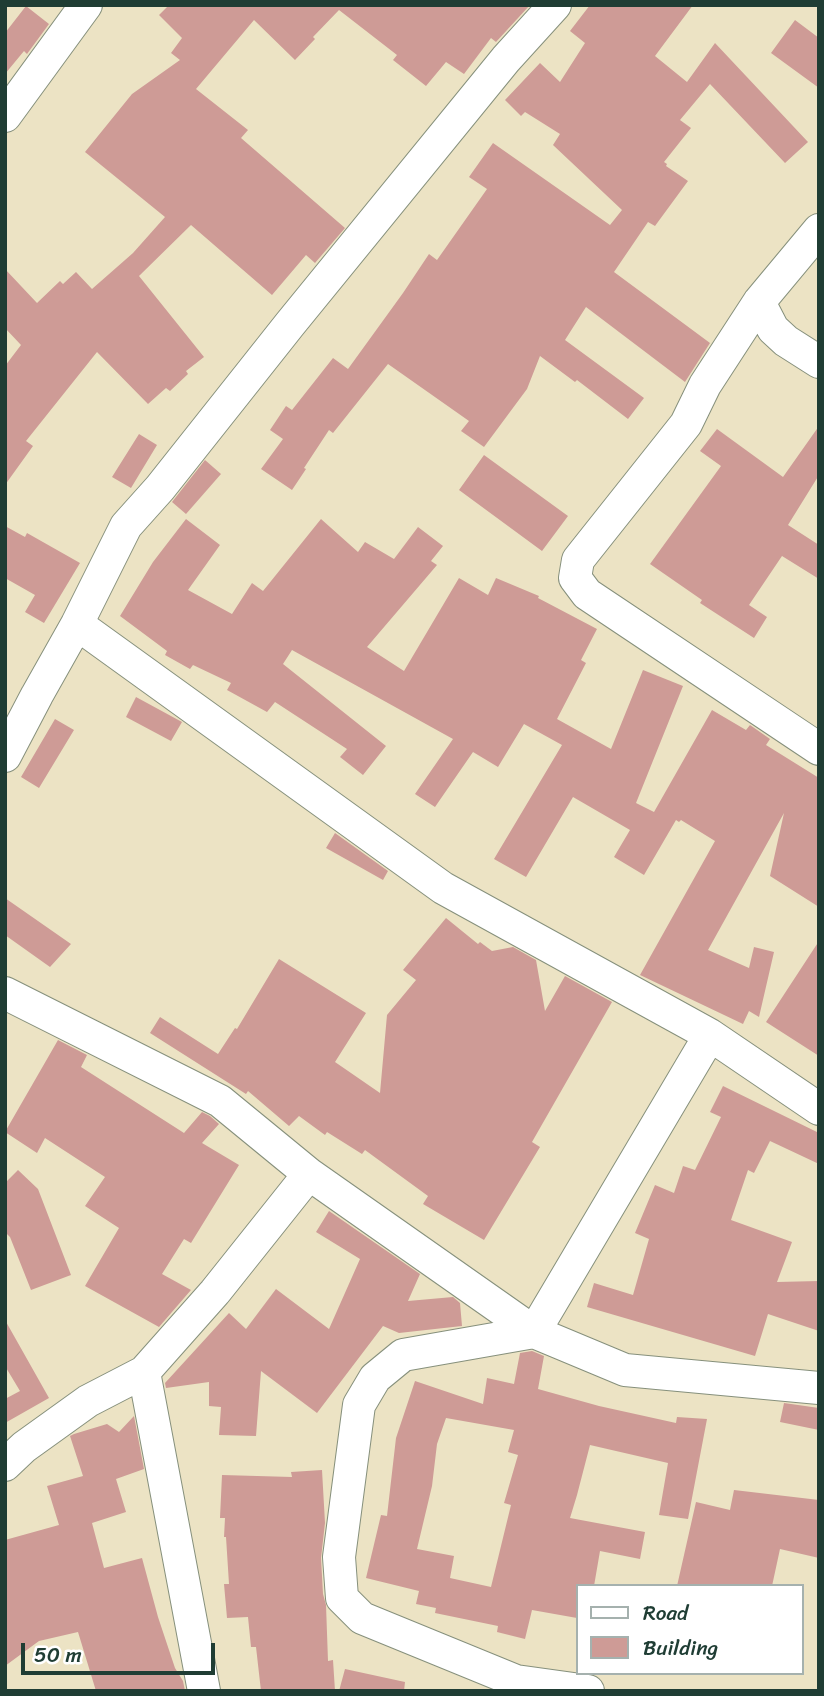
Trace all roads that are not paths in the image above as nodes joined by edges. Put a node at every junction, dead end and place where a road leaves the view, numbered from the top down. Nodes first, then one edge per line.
1 (86, 5) edge
2 (555, 5) edge
3 (5, 116) edge
4 (819, 230) edge
5 (759, 302) junction
6 (819, 362) edge
7 (77, 624) junction
8 (819, 749) edge
9 (5, 756) edge
10 (5, 993) edge
11 (710, 1035) junction
12 (819, 1109) edge
13 (309, 1174) junction
14 (534, 1332) junction
15 (144, 1372) junction
16 (819, 1388) edge
17 (5, 1465) edge
18 (204, 1691) edge
19 (587, 1691) edge

1 - 3 street
2 - 7 street
4 - 5 street
5 - 6 street
5 - 8 street
7 - 9 street
7 - 11 street
10 - 13 street
11 - 12 street
11 - 14 street
13 - 14 street
13 - 15 street
14 - 16 street
14 - 19 street
15 - 17 street
15 - 18 street

